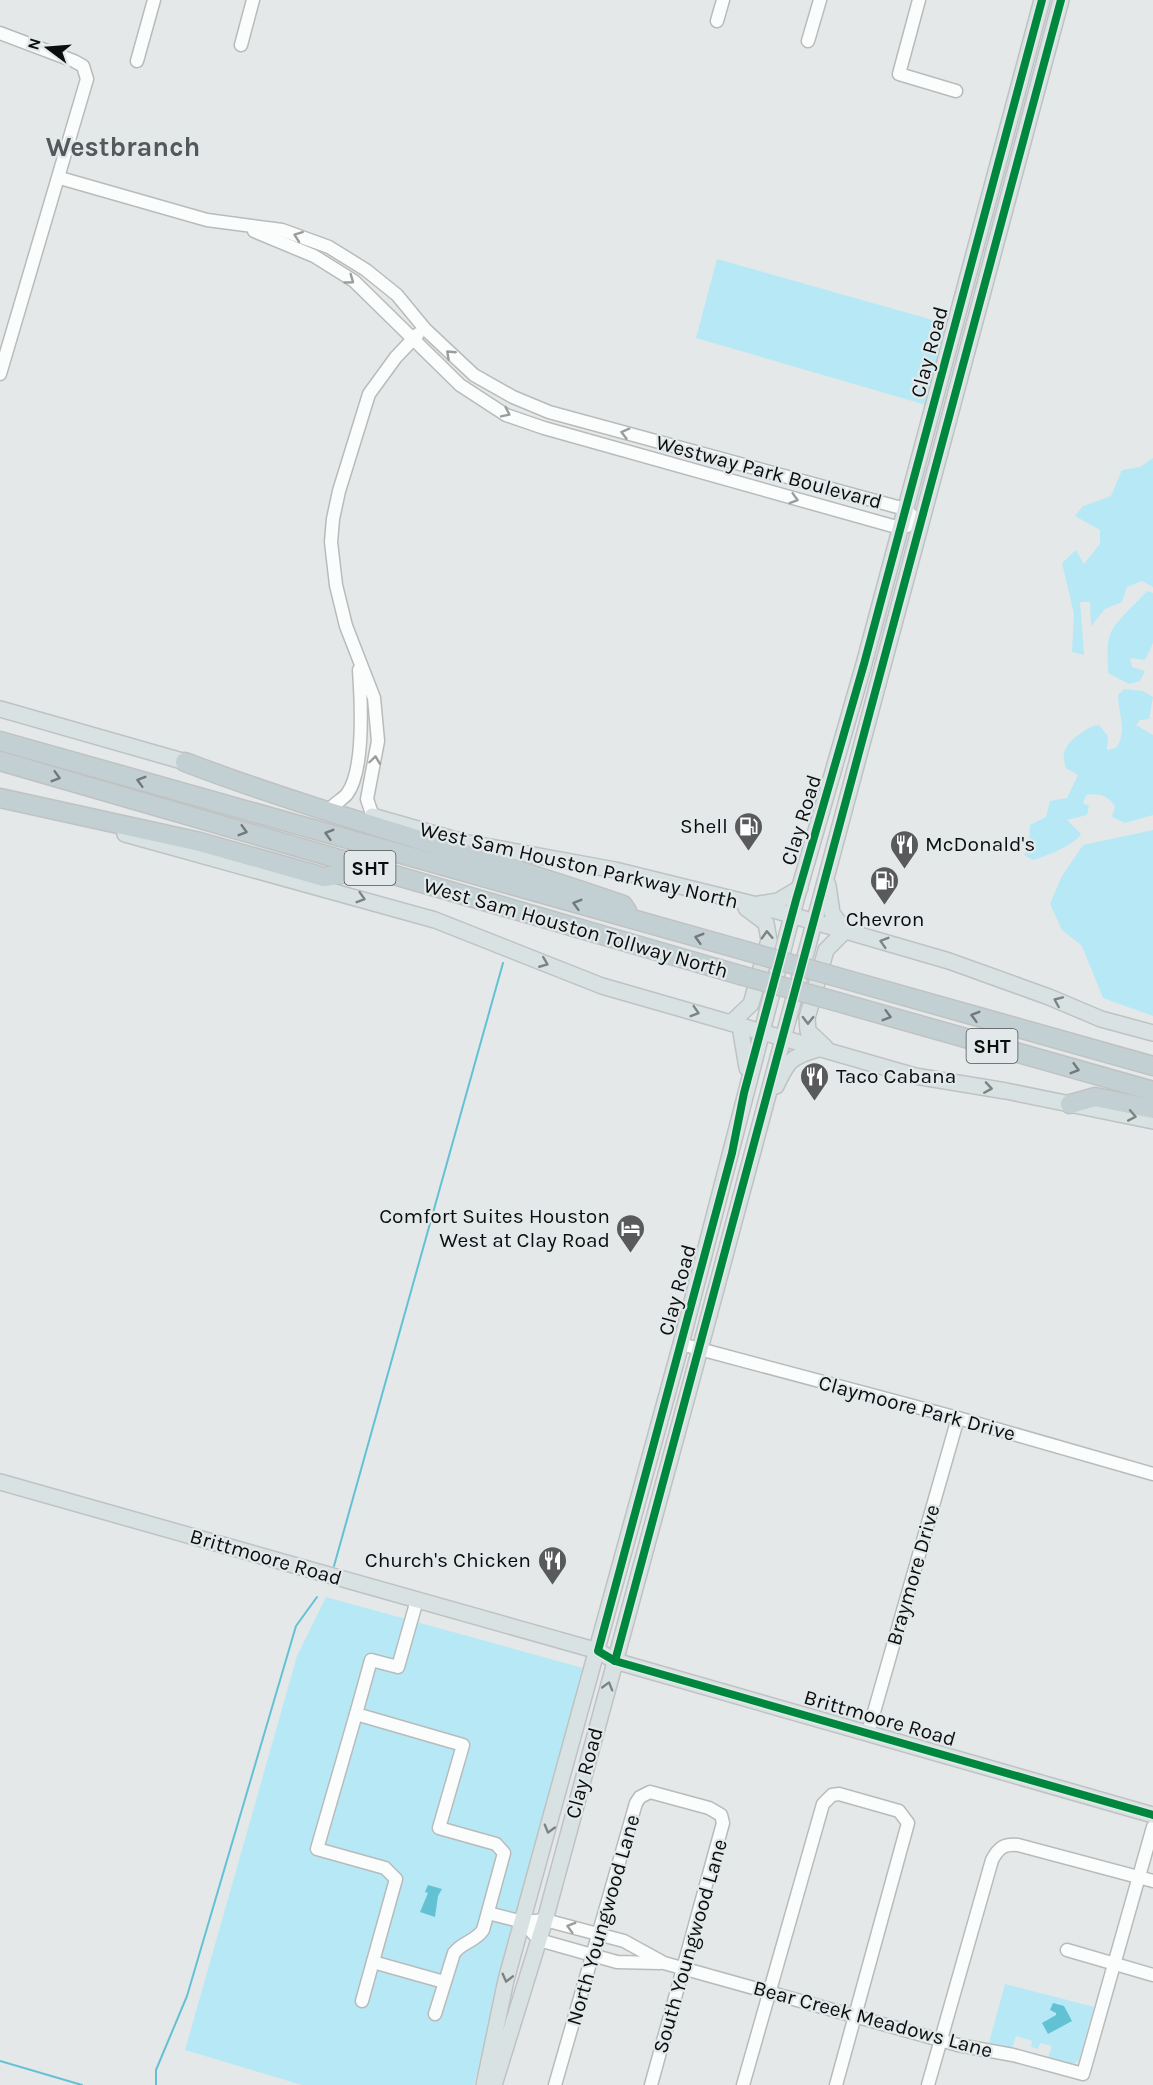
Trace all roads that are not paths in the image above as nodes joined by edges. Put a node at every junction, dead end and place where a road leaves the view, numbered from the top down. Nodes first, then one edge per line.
1 (154, 0) edge
2 (253, 0) edge
3 (723, 0) edge
4 (820, 0) edge
5 (919, 0) edge
6 (1042, 0) edge
7 (1061, 0) edge
8 (717, 21) dead end
9 (0, 33) edge
10 (808, 41) dead end
11 (241, 45) dead end
12 (137, 61) dead end
13 (1019, 84) junction
14 (1037, 89) junction
15 (956, 91) dead end
16 (60, 178) junction
17 (986, 206) junction
18 (1005, 209) junction
19 (242, 226) junction
20 (957, 315) junction
21 (975, 320) junction
22 (425, 329) junction
23 (412, 338) junction
24 (0, 374) edge
25 (905, 509) junction
26 (920, 523) junction
27 (900, 528) junction
28 (359, 659) junction
29 (864, 664) junction
30 (882, 669) junction
31 (0, 709) edge
32 (0, 741) edge
33 (0, 760) edge
34 (185, 762) junction
35 (830, 786) junction
36 (848, 790) junction
37 (0, 800) edge
38 (333, 806) junction
39 (373, 816) junction
40 (372, 869) junction
41 (827, 873) junction
42 (800, 888) junction
43 (735, 901) junction
44 (753, 904) junction
45 (792, 915) junction
46 (633, 920) junction
47 (815, 922) junction
48 (845, 931) junction
49 (735, 1025) junction
50 (762, 1032) junction
51 (1153, 1033) edge
52 (782, 1038) junction
53 (824, 1050) junction
54 (1153, 1066) edge
55 (1153, 1091) edge
56 (744, 1093) junction
57 (1070, 1104) junction
58 (1153, 1108) edge
59 (762, 1116) junction
60 (1153, 1121) edge
61 (720, 1198) junction
62 (739, 1204) junction
63 (681, 1344) junction
64 (700, 1349) junction
65 (958, 1418) junction
66 (1153, 1474) edge
67 (0, 1482) edge
68 (639, 1502) junction
69 (657, 1505) junction
70 (417, 1600) junction
71 (598, 1651) junction
72 (615, 1661) junction
73 (356, 1714) junction
74 (868, 1733) junction
75 (680, 1800) joint
76 (556, 1802) junction
77 (574, 1808) junction
78 (1153, 1815) edge
79 (1153, 1827) edge
80 (1139, 1877) junction
81 (1153, 1881) edge
82 (488, 1913) junction
83 (545, 1920) junction
84 (523, 1922) junction
85 (598, 1934) junction
86 (539, 1940) junction
87 (1067, 1950) dead end
88 (592, 1955) junction
89 (373, 1962) junction
90 (664, 1963) junction
91 (1114, 1964) junction
92 (682, 1968) junction
93 (1153, 1975) edge
94 (444, 1982) junction
95 (769, 1992) junction
96 (362, 2001) dead end
97 (435, 2014) dead end
98 (856, 2016) junction
99 (940, 2040) junction
100 (484, 2085) edge
101 (494, 2085) edge
102 (555, 2085) edge
103 (651, 2085) edge
104 (743, 2085) edge
105 (836, 2085) edge
106 (928, 2085) edge

1 - 12 street
2 - 11 street
3 - 8 street
4 - 10 street
5 - 15 street
6 - 13 main road, Clay Road
7 - 14 main road, Clay Road
9 - 16 street
13 - 14 main road
13 - 17 main road, Clay Road
14 - 18 main road, Clay Road
16 - 19 street, Westway Park Boulevard
16 - 24 street
17 - 18 main road
17 - 20 main road, Clay Road
18 - 21 main road, Clay Road
22 -> 19 street, Westway Park Boulevard
19 -> 23 street, Westway Park Boulevard
20 - 21 main road
20 - 25 main road, Clay Road
21 - 26 main road, Clay Road
22 - 23 street
25 -> 22 street, Westway Park Boulevard
23 -> 27 street, Westway Park Boulevard
23 - 28 street
25 - 26 street, Westway Park Boulevard
25 - 27 main road, Clay Road
26 - 27 street, Westway Park Boulevard
26 - 30 main road, Clay Road
27 - 29 main road, Clay Road
28 - 38 street
39 -> 28 street
29 - 30 main road
29 - 35 main road, Clay Road
30 - 36 main road, Clay Road
31 - 34 main road, West Sam Houston Parkway North
46 -> 32 highway, West Sam Houston Tollway North / SHT
33 -> 40 highway, West Sam Houston Tollway North / SHT
34 - 38 main road, West Sam Houston Parkway North
34 - 46 highway
35 - 36 main road
35 - 42 main road, Clay Road
36 - 41 main road, Clay Road
37 - 40 highway
37 -> 49 main road
38 - 39 main road, West Sam Houston Parkway North
39 - 43 main road, West Sam Houston Parkway North
40 -> 55 highway, West Sam Houston Tollway North / SHT, bridge
41 - 47 main road, Clay Road
41 - 48 main road
42 - 44 main road
42 - 45 main road, Clay Road
43 - 44 main road, West Sam Houston Parkway North
49 -> 43 main road
44 - 45 main road, West Sam Houston Parkway North
45 - 47 main road, West Sam Houston Parkway North
45 - 50 main road, Clay Road
54 -> 46 highway, West Sam Houston Tollway North / SHT, bridge
47 - 48 main road, West Sam Houston Parkway North
47 - 52 main road, Clay Road
51 -> 48 main road, West Sam Houston Parkway North
48 -> 53 main road
49 - 50 main road
49 - 56 main road
50 - 52 main road
50 - 56 main road, Clay Road
52 - 53 main road
52 - 59 main road, Clay Road
53 -> 57 main road
53 - 59 main road
56 - 61 main road, Clay Road
57 - 58 highway
57 -> 60 main road
59 - 62 main road, Clay Road
61 - 62 main road
61 - 63 main road, Clay Road
62 - 64 main road, Clay Road
63 - 64 street, Claymoore Park Drive
63 - 68 main road, Clay Road
64 - 65 street, Claymoore Park Drive
64 - 69 main road, Clay Road
65 - 66 street, Claymoore Park Drive
65 - 74 street, Braymore Drive
67 - 70 main road, Brittmoore Road
68 - 69 main road
68 - 71 main road, Clay Road
69 - 72 main road, Clay Road
70 - 71 main road, Brittmoore Road
70 - 73 street
71 - 72 main road, Brittmoore Road
71 - 76 main road, Clay Road
72 - 74 main road, Brittmoore Road
77 -> 72 main road, Clay Road
73 - 82 street
73 - 89 street
74 - 78 main road, Brittmoore Road
75 - 85 street, North Youngwood Lane
75 - 92 street, South Youngwood Lane
76 - 77 main road
76 -> 84 main road, Clay Road
77 - 83 main road, Clay Road
79 - 80 street
80 - 81 street
80 - 91 street
80 - 99 street
82 - 84 street
82 - 94 street
83 - 84 street, Bear Creek Meadows Lane
85 -> 83 street, Bear Creek Meadows Lane
83 - 86 main road, Clay Road
84 - 86 street
84 -> 100 main road, Clay Road
85 - 88 street, North Youngwood Lane
85 - 90 street, Bear Creek Meadows Lane
86 - 88 street, Bear Creek Meadows Lane
86 - 101 main road, Clay Road
87 - 91 street
88 - 90 street, Bear Creek Meadows Lane
88 - 102 street, North Youngwood Lane
89 - 94 street
89 - 96 street
90 - 92 street, Bear Creek Meadows Lane
91 - 93 street
91 - 99 street, Bear Creek Meadows Lane
92 - 95 street, Bear Creek Meadows Lane
92 - 103 street, South Youngwood Lane
94 - 97 street
95 - 98 street, Bear Creek Meadows Lane
95 - 98 street
95 - 104 street
98 - 99 street, Bear Creek Meadows Lane
98 - 105 street
99 - 106 street

